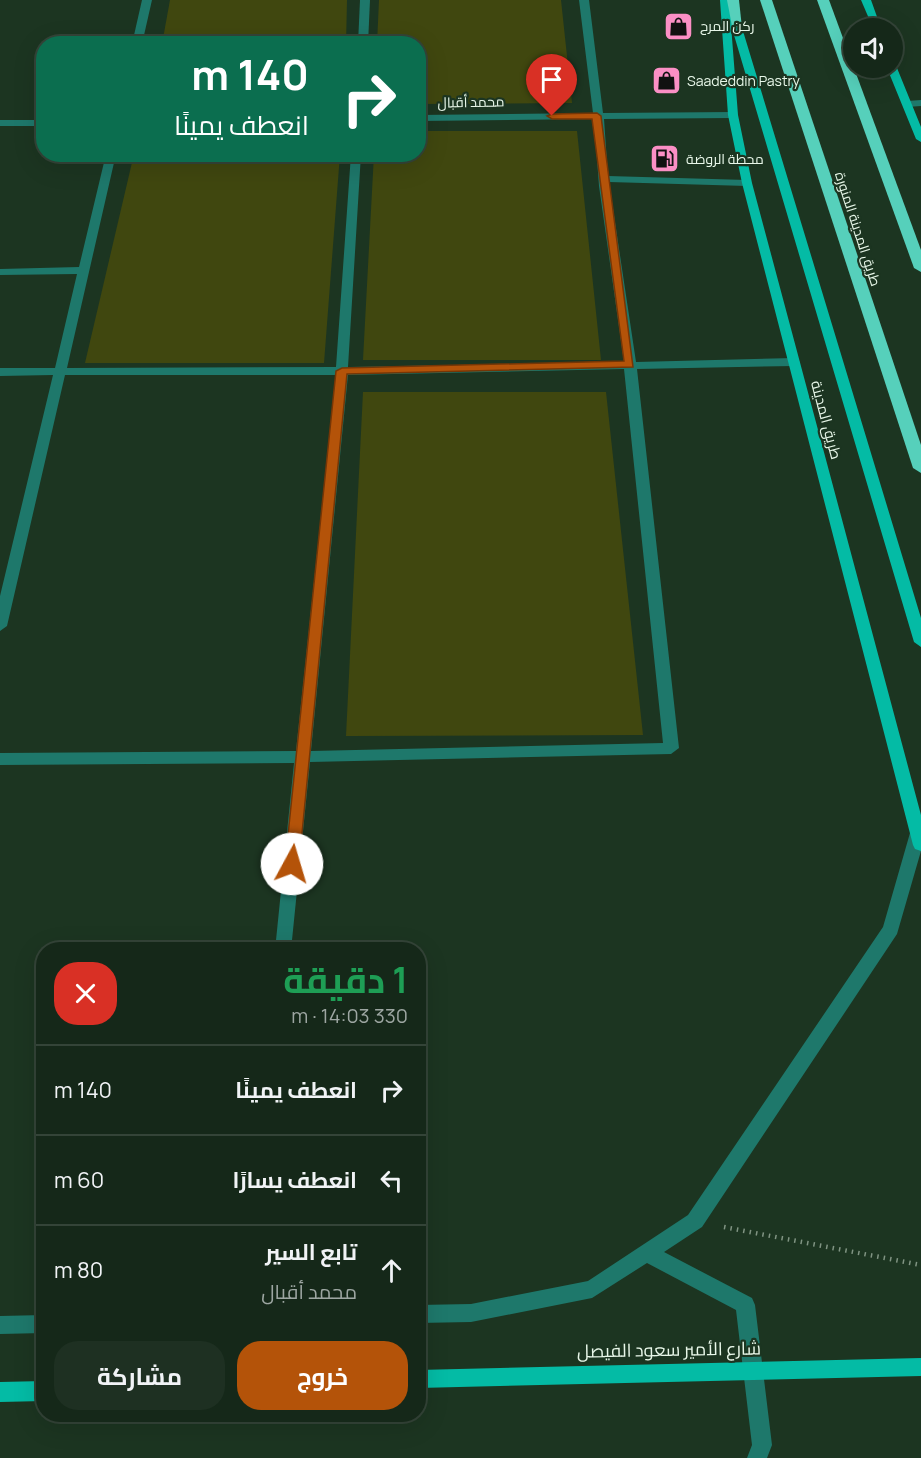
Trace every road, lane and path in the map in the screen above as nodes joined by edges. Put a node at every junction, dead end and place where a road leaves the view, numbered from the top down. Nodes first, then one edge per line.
1 (147, 0) edge
2 (365, 0) edge
3 (584, 0) edge
4 (726, 0) edge
5 (733, 0) edge
6 (766, 0) edge
7 (823, 0) edge
8 (866, 0) edge
9 (873, 18) edge
10 (738, 26) junction
11 (139, 36) edge
12 (363, 36) edge
13 (896, 78) edge
14 (921, 103) edge
15 (907, 104) junction
16 (733, 115) junction
17 (597, 116) junction
18 (426, 118) edge
19 (0, 123) edge
20 (36, 123) edge
21 (921, 129) edge
22 (921, 139) edge
23 (109, 162) edge
24 (355, 162) edge
25 (604, 182) junction
26 (747, 183) junction
27 (921, 268) edge
28 (84, 270) junction
29 (0, 272) edge
30 (794, 362) junction
31 (630, 364) junction
32 (342, 371) junction
33 (0, 372) edge
34 (60, 372) junction
35 (921, 468) edge
36 (0, 626) edge
37 (921, 642) edge
38 (303, 757) junction
39 (0, 759) edge
40 (919, 839) edge
41 (284, 942) edge
42 (695, 1221) junction
43 (647, 1253) junction
44 (921, 1265) edge
45 (426, 1314) edge
46 (0, 1324) edge
47 (36, 1324) edge
48 (921, 1367) edge
49 (426, 1379) edge
50 (36, 1391) edge
51 (0, 1392) edge
52 (757, 1458) edge

1 - 11 street
2 - 12 street
3 - 17 street
4 - 10 main road, طريق المدينة
4 - 16 main road, طريق المدينة
5 - 10 highway
6 - 35 highway, طريق المدينة المنورة
7 - 27 highway
8 - 9 main road
10 - 37 main road, طريق المدينة
13 - 15 main road
14 - 15 street
15 - 21 main road
15 - 22 main road
16 - 17 street, محمد أقبال
16 - 26 main road, طريق المدينة
17 - 18 street, محمد أقبال
17 - 25 street
19 - 20 street
23 - 28 street
24 - 32 street
25 - 26 street
25 - 31 street
26 - 30 main road, طريق المدينة
28 - 29 street
28 - 34 street
30 - 31 street
30 - 40 main road, طريق المدينة
31 - 32 street
31 - 38 street
32 - 34 street
32 - 38 street
33 - 34 street
34 - 36 street
38 - 39 street
38 - 41 street
40 - 42 street
42 - 43 street
42 - 44 path
43 - 45 street
43 - 52 street
46 - 47 street
48 - 49 main road, شارع الأمير سعود الفيصل, bridge
50 - 51 main road

